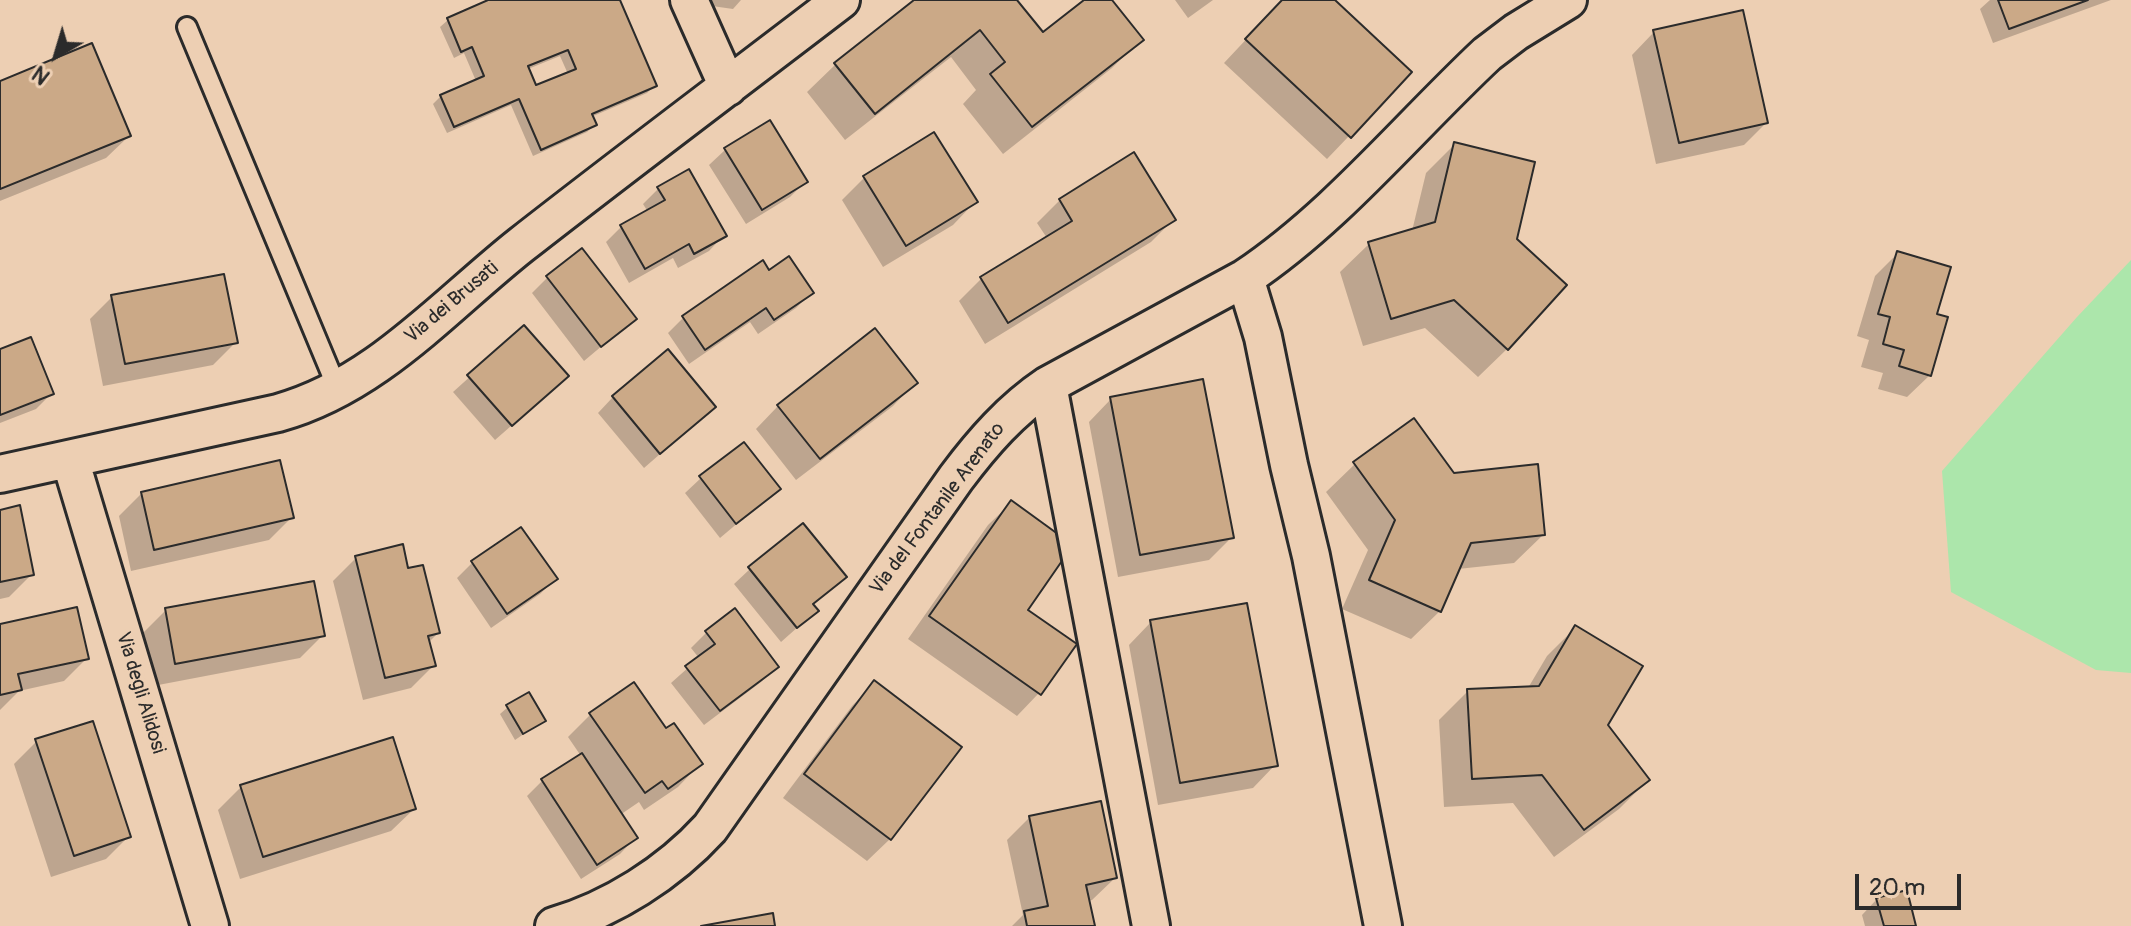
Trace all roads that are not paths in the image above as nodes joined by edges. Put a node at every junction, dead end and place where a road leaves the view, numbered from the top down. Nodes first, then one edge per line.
1 (689, 0) edge
2 (841, 0) edge
3 (1568, 0) edge
4 (187, 27) dead end
5 (728, 87) junction
6 (1245, 278) junction
7 (1048, 385) junction
8 (338, 390) junction
9 (70, 459) junction
10 (0, 474) edge
11 (210, 926) edge
12 (554, 926) edge
13 (1151, 926) edge
14 (1383, 926) edge

1 - 5 street
2 - 5 street, Via dei Brusati
3 - 6 street, Via del Fontanile Arenato
4 - 8 lane
5 - 8 street, Via dei Brusati
6 - 7 street, Via del Fontanile Arenato
6 - 14 street
7 - 12 street, Via del Fontanile Arenato
7 - 13 street
8 - 9 street, Via dei Brusati
9 - 10 street, Via dei Brusati
9 - 11 street, Via degli Alidosi

